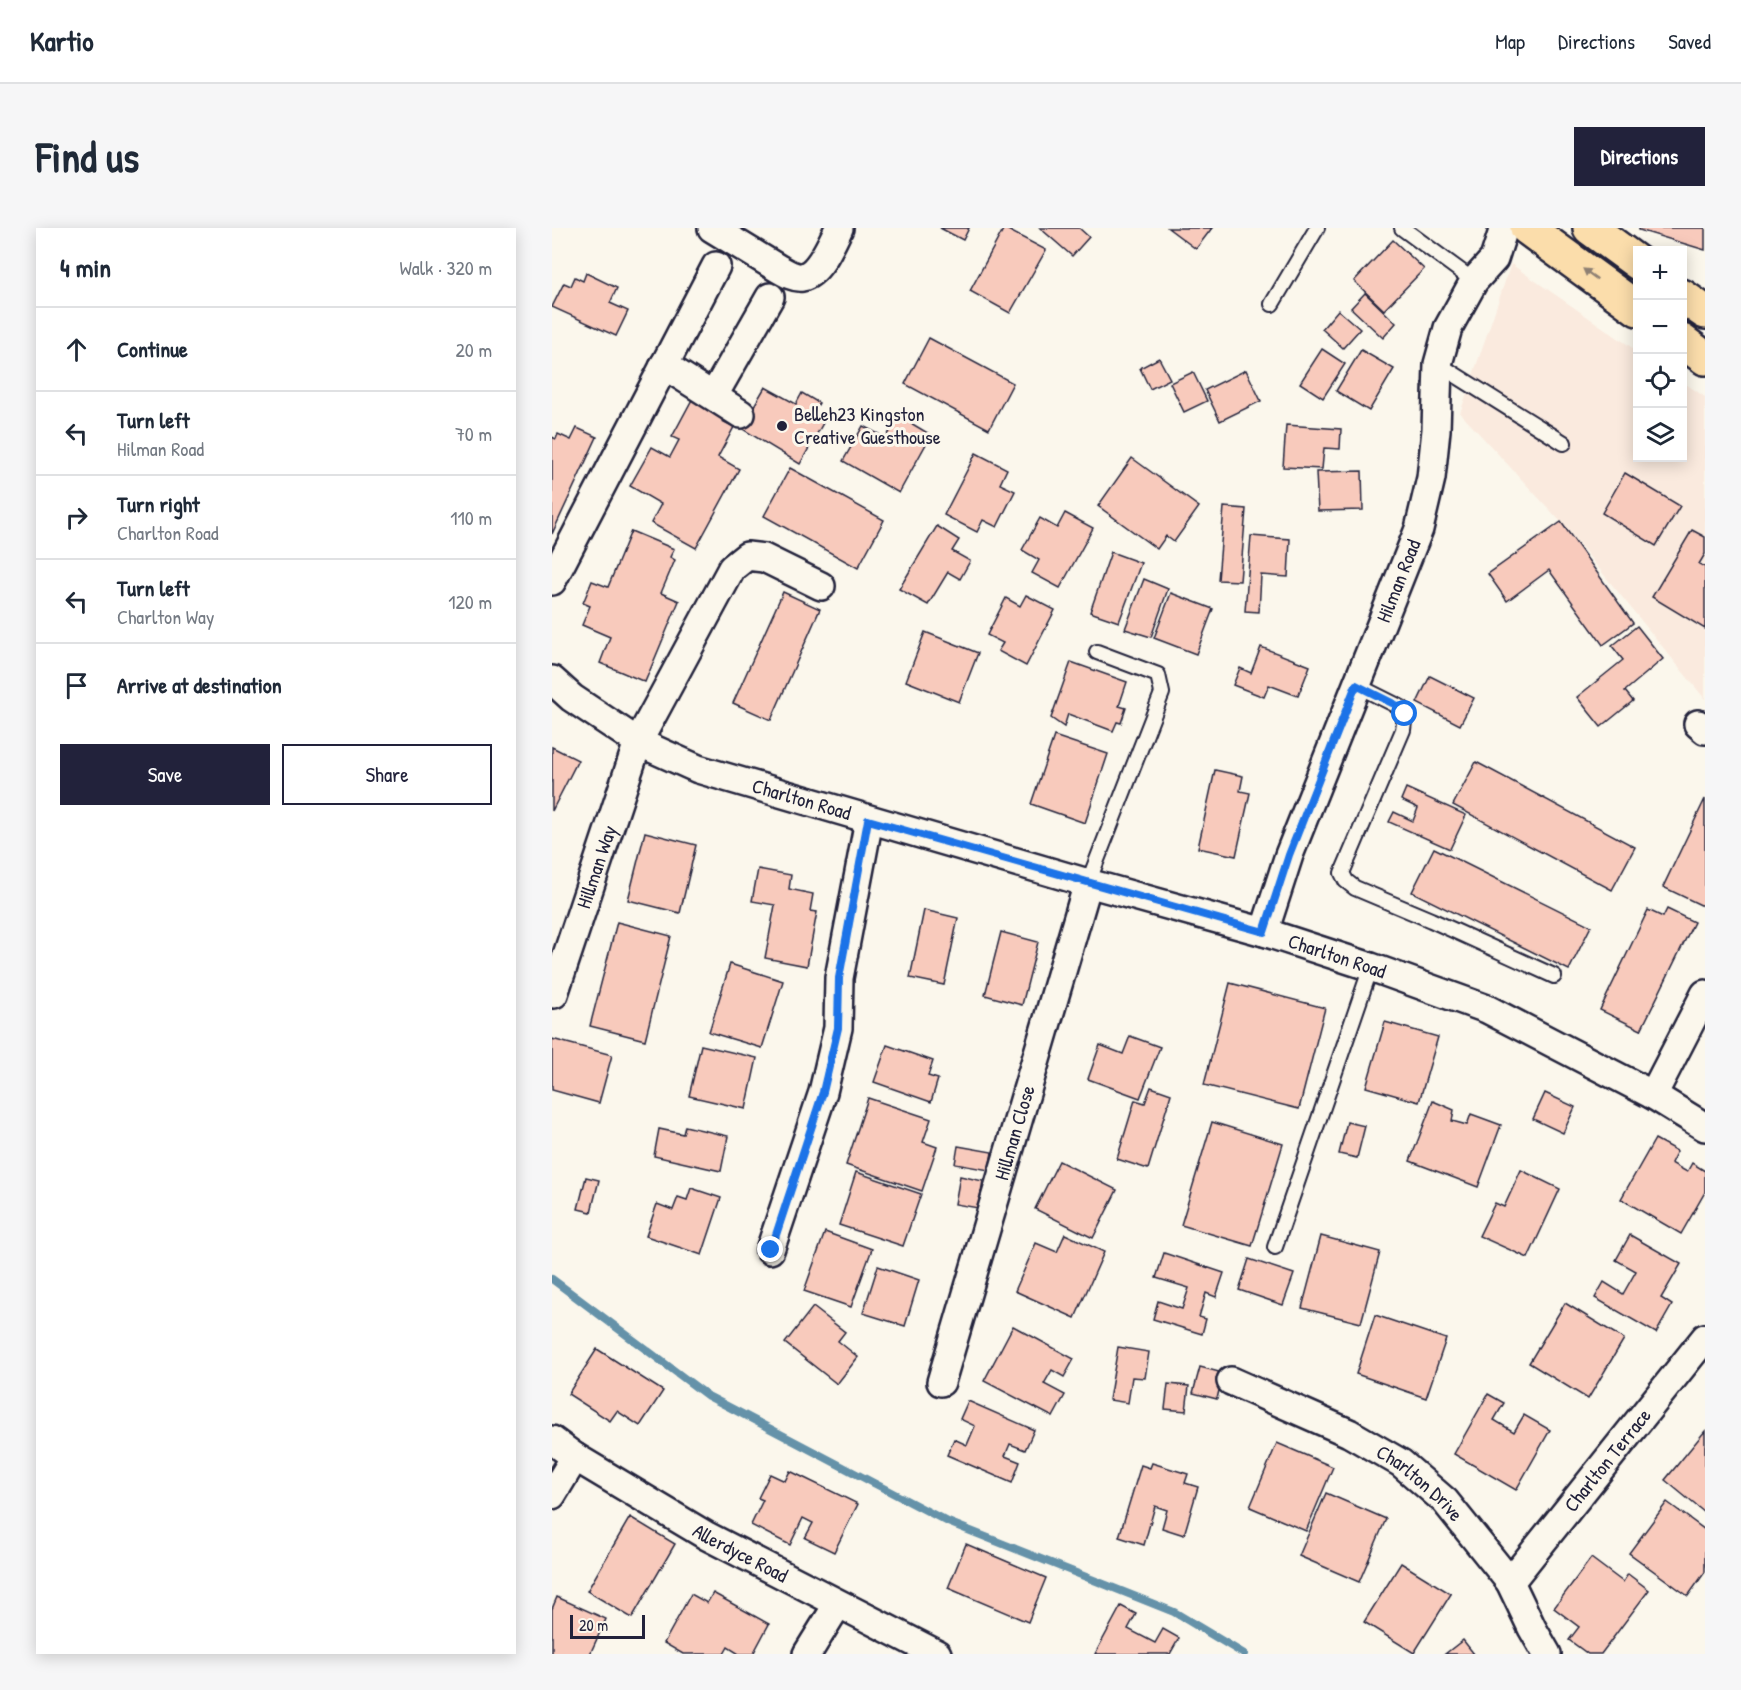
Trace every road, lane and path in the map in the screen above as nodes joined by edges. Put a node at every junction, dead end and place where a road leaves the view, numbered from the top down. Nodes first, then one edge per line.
1 (712, 228) edge
2 (839, 228) edge
3 (1317, 228) edge
4 (1402, 228) edge
5 (1504, 228) edge
6 (1527, 228) edge
7 (1590, 228) edge
8 (1633, 259) edge
9 (716, 267) dead end
10 (1474, 281) junction
11 (771, 297) dead end
12 (1687, 299) edge
13 (1272, 304) dead end
14 (1633, 305) edge
15 (1705, 312) edge
16 (1687, 344) edge
17 (1705, 358) edge
18 (1438, 364) junction
19 (664, 365) junction
20 (714, 395) junction
21 (741, 414) dead end
22 (1564, 443) dead end
23 (552, 581) edge
24 (821, 586) dead end
25 (1098, 652) dead end
26 (552, 680) edge
27 (1356, 685) junction
28 (638, 742) junction
29 (868, 820) junction
30 (1088, 883) junction
31 (1264, 932) junction
32 (1371, 967) junction
33 (1554, 976) dead end
34 (554, 994) dead end
35 (1705, 994) edge
36 (1653, 1095) junction
37 (1705, 1126) edge
38 (1275, 1247) dead end
39 (771, 1250) dead end
40 (1705, 1338) edge
41 (1231, 1381) dead end
42 (941, 1382) dead end
43 (552, 1440) edge
44 (575, 1457) junction
45 (552, 1495) edge
46 (1510, 1582) junction
47 (838, 1604) junction
48 (807, 1654) edge
49 (937, 1654) edge
50 (1547, 1654) edge

1 - 2 street
3 - 13 lane
4 - 10 lane
5 - 10 street, Hilman Road
14 -> 6 main road
7 - 8 main road
9 - 19 street
10 - 18 street, Hilman Road
11 - 20 street
12 - 15 main road
16 - 17 main road
18 - 22 lane
18 - 27 street, Hilman Road
19 - 20 street
19 - 23 street
20 - 21 street
24 - 28 street, Hillman Way
25 - 30 lane
26 - 28 street, Charlton Road
27 - 31 street, Hilman Road
27 - 33 lane
28 - 29 street, Charlton Road
28 - 34 street, Hillman Way
29 - 30 street, Charlton Road
29 - 39 street
30 - 31 street, Charlton Road
30 - 42 street, Hillman Close
31 - 32 street, Charlton Road
32 - 36 street, Charlton Road
32 - 38 lane
35 - 36 street
36 - 37 street, Charlton Road
40 - 46 street, Charlton Terrace
41 - 46 street, Charlton Drive
43 - 44 street, Allerdyce Road
44 - 45 street
44 - 47 street, Allerdyce Road
46 - 50 street, Charlton Drive
47 - 48 street
47 - 49 street, Allerdyce Road

